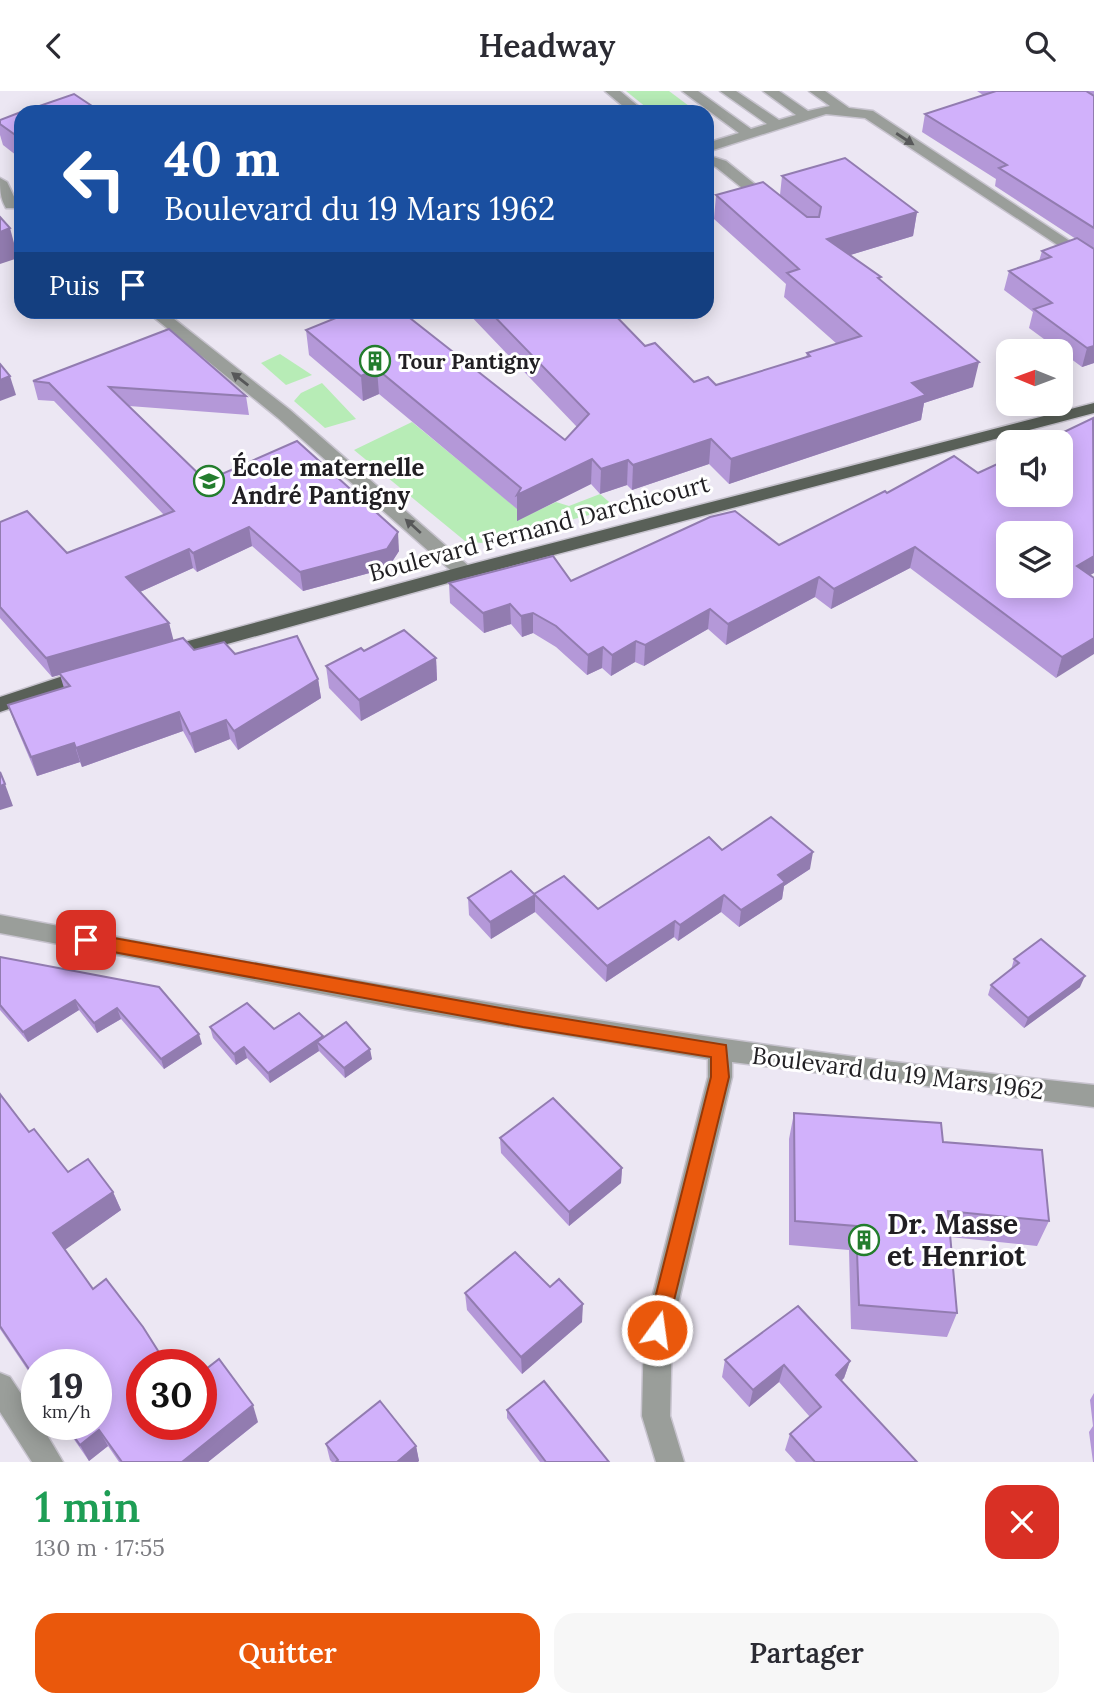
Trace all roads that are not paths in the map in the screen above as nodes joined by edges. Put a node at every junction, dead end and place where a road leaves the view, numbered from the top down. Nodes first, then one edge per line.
1 (612, 91) edge
2 (690, 91) edge
3 (727, 91) edge
4 (770, 91) edge
5 (816, 91) edge
6 (629, 105) edge
7 (709, 105) edge
8 (714, 109) edge
9 (844, 110) junction
10 (807, 116) junction
11 (778, 126) junction
12 (750, 135) junction
13 (714, 146) edge
14 (714, 162) edge
15 (0, 182) edge
16 (8, 206) edge
17 (781, 212) edge
18 (1094, 264) edge
19 (164, 319) edge
20 (1094, 408) edge
21 (464, 572) junction
22 (148, 659) edge
23 (110, 669) edge
24 (0, 705) edge
25 (0, 923) edge
26 (720, 1050) junction
27 (1094, 1096) edge
28 (0, 1387) edge
29 (50, 1462) edge
30 (670, 1462) edge

1 - 6 street
2 - 7 street
3 - 11 street
4 - 10 street
5 - 9 street
8 - 12 street
9 - 10 street
9 -> 18 street
10 - 11 street
11 - 12 street
12 - 13 street
14 - 17 street
15 - 16 street
21 -> 19 street
20 - 21 main road, Boulevard Fernand Darchicourt
21 - 22 main road, Boulevard Fernand Darchicourt
23 - 24 main road
25 - 26 street, Boulevard du 19 Mars 1962
26 - 27 street, Boulevard du 19 Mars 1962
26 - 30 street
28 - 29 street

